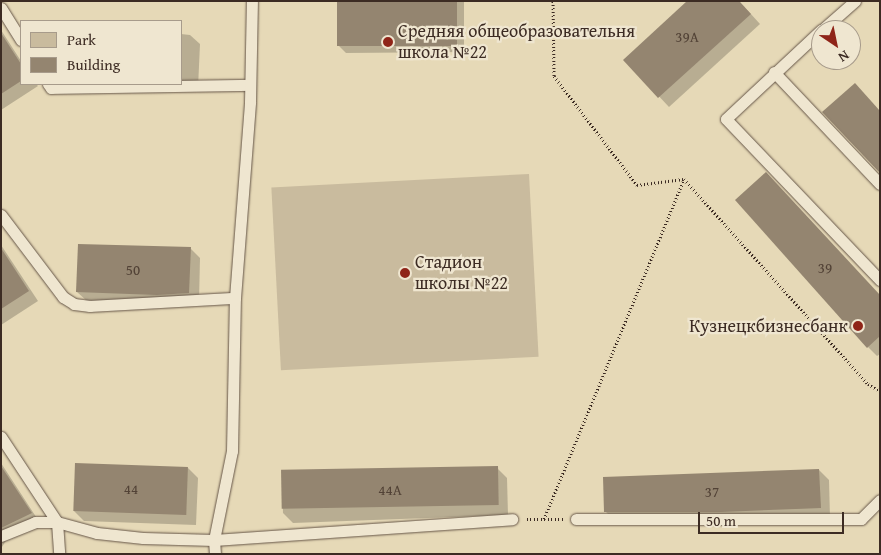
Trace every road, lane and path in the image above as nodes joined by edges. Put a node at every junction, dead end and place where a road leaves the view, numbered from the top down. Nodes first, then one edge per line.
1 (252, 1) edge
2 (553, 1) edge
3 (855, 1) edge
4 (1, 8) edge
5 (833, 20) edge
6 (20, 38) edge
7 (811, 39) edge
8 (774, 72) junction
9 (49, 85) edge
10 (250, 85) junction
11 (684, 179) junction
12 (880, 184) edge
13 (1, 215) edge
14 (880, 280) edge
15 (235, 298) junction
16 (880, 391) edge
17 (1, 437) edge
18 (880, 500) edge
19 (512, 519) joint
20 (544, 519) junction
21 (576, 519) joint
22 (57, 522) junction
23 (1, 536) edge
24 (214, 540) junction
25 (59, 554) edge
26 (214, 554) edge

1 - 10 lane
2 - 11 path
3 - 5 lane
4 - 6 lane
7 - 8 lane
8 - 12 lane
8 - 14 lane
9 - 10 lane
10 - 15 lane
11 - 16 path
11 - 20 path
13 - 15 lane
15 - 24 lane
17 - 22 lane
18 - 21 lane
19 - 20 path
19 - 24 lane
20 - 21 path
22 - 23 lane
22 - 24 lane
22 - 25 lane
24 - 26 lane

